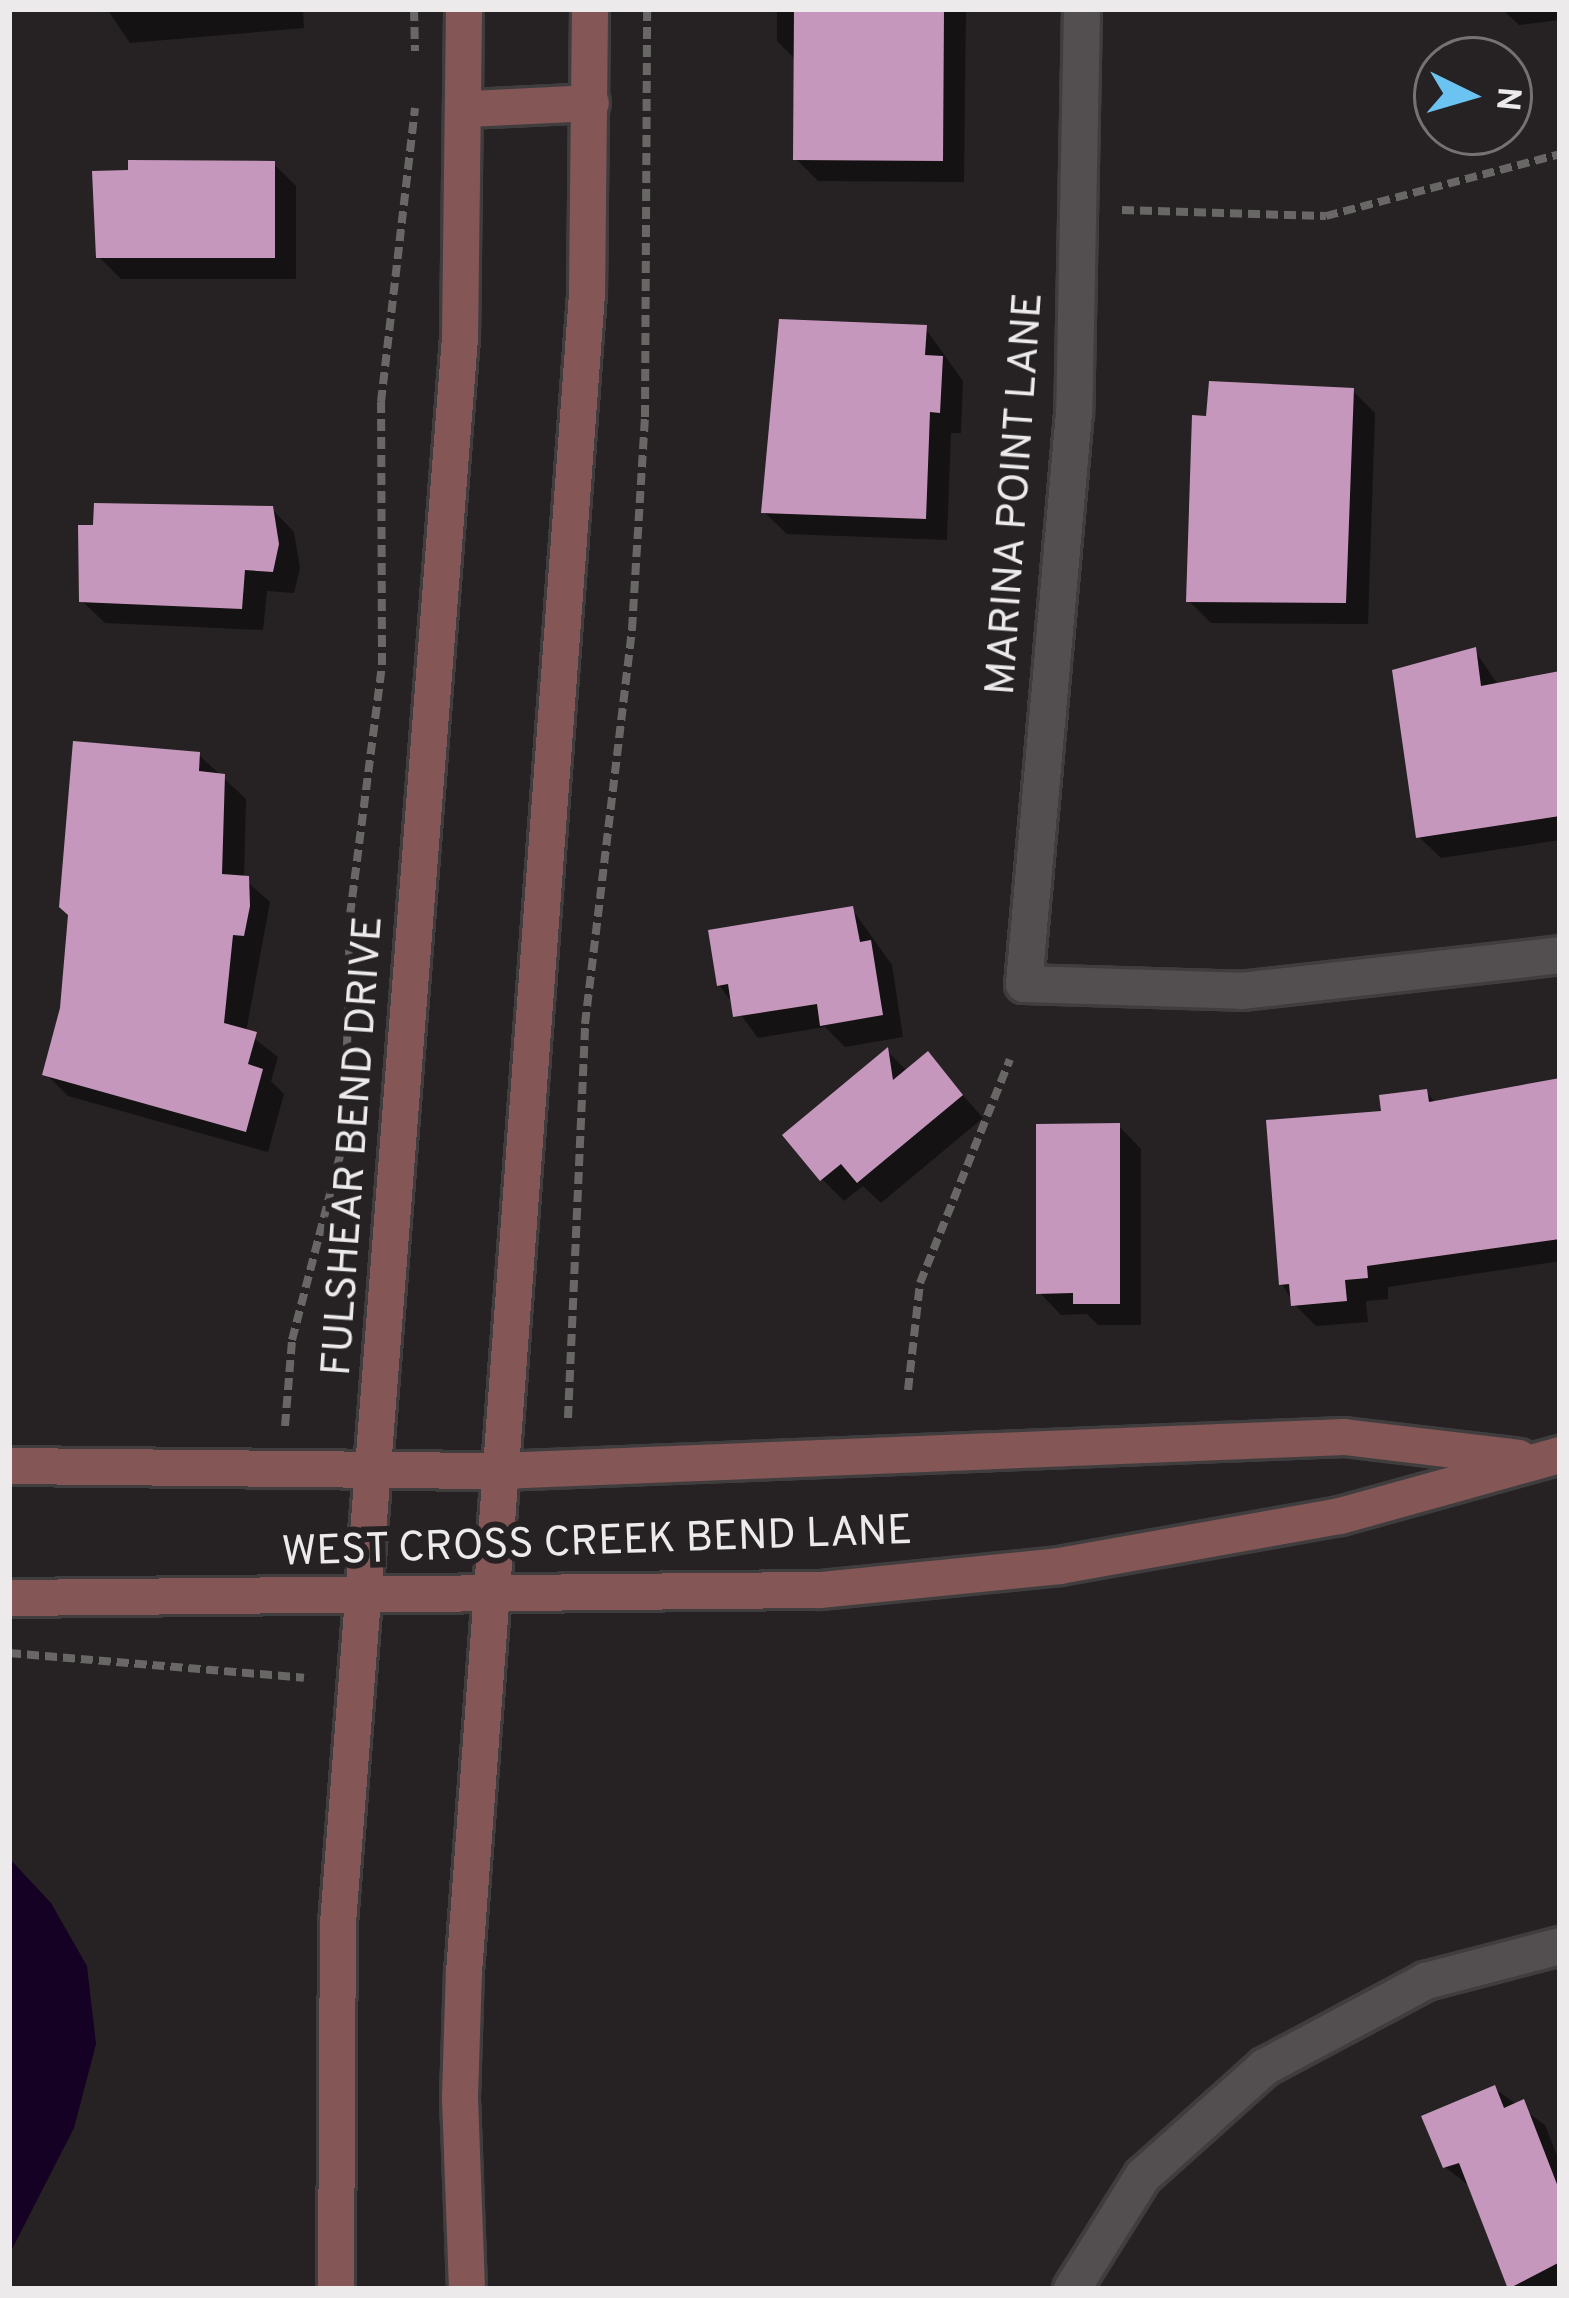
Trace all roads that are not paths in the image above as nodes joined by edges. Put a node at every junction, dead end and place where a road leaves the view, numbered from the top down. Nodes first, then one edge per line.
1 (464, 9) edge
2 (590, 9) edge
3 (1082, 9) edge
4 (591, 103) junction
5 (469, 110) junction
6 (1560, 955) edge
7 (1547, 1457) edge
8 (9, 1466) edge
9 (377, 1470) junction
10 (500, 1471) junction
11 (9, 1598) edge
12 (490, 1599) junction
13 (365, 1600) junction
14 (1560, 1946) edge
15 (336, 2289) edge
16 (467, 2289) edge
17 (1072, 2289) edge

1 - 5 main road, FULSHEAR BEND DRIVE
2 - 4 main road
3 - 6 street, MARINA POINT LANE
4 - 5 main road
4 - 10 main road
5 - 9 main road, FULSHEAR BEND DRIVE
7 - 10 main road, WEST CROSS CREEK BEND LANE
7 - 12 main road, WEST CROSS CREEK BEND LANE
8 - 9 main road, WEST CROSS CREEK BEND LANE
9 - 10 main road, WEST CROSS CREEK BEND LANE
9 - 13 main road, FULSHEAR BEND DRIVE
10 - 12 main road
11 - 13 main road, WEST CROSS CREEK BEND LANE
12 - 13 main road, WEST CROSS CREEK BEND LANE
12 - 16 main road
13 - 15 main road, FULSHEAR BEND DRIVE
14 - 17 street

